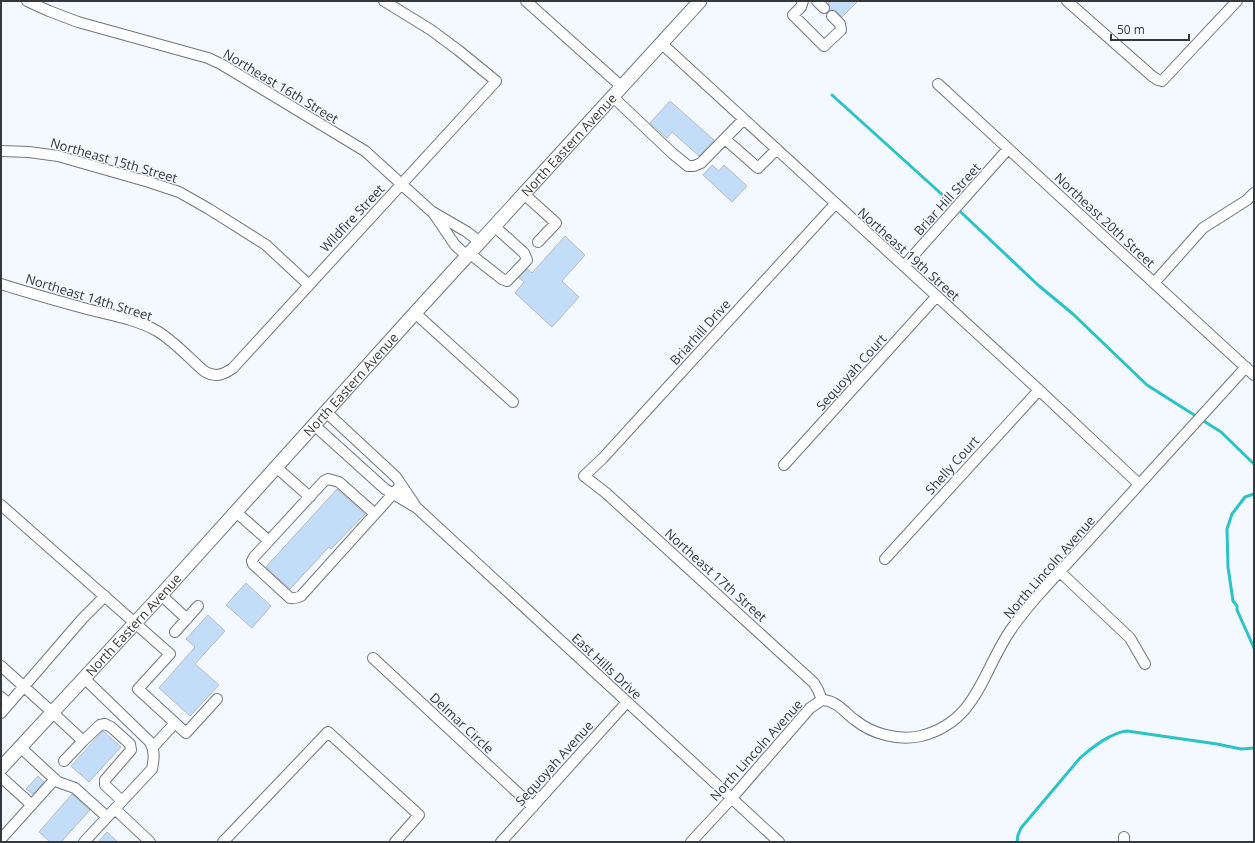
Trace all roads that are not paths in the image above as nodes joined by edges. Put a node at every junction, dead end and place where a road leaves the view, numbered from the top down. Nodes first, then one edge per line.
1 (27, 1) edge
2 (384, 1) edge
3 (526, 1) edge
4 (700, 1) edge
5 (803, 1) edge
6 (1067, 1) edge
7 (1237, 1) edge
8 (832, 16) dead end
9 (661, 43) junction
10 (938, 84) dead end
11 (617, 92) junction
12 (744, 118) junction
13 (725, 139) junction
14 (776, 149) junction
15 (1008, 149) junction
16 (1, 151) edge
17 (402, 184) junction
18 (1254, 193) edge
19 (524, 194) junction
20 (835, 204) junction
21 (431, 211) junction
22 (494, 226) junction
23 (480, 242) junction
24 (538, 242) dead end
25 (468, 255) junction
26 (904, 266) junction
27 (1154, 283) junction
28 (1, 284) edge
29 (309, 284) junction
30 (936, 297) junction
31 (415, 313) junction
32 (1246, 368) junction
33 (227, 372) joint
34 (1254, 375) edge
35 (1039, 390) junction
36 (513, 402) dead end
37 (326, 412) junction
38 (314, 425) junction
39 (784, 465) dead end
40 (276, 468) junction
41 (584, 476) joint
42 (1139, 484) junction
43 (401, 485) junction
44 (393, 494) junction
45 (310, 497) junction
46 (1, 505) edge
47 (417, 508) junction
48 (236, 512) junction
49 (375, 514) junction
50 (269, 540) junction
51 (885, 559) dead end
52 (1060, 572) junction
53 (161, 595) junction
54 (105, 596) junction
55 (198, 606) dead end
56 (187, 619) junction
57 (135, 622) junction
58 (175, 632) dead end
59 (372, 658) dead end
60 (1145, 664) dead end
61 (1, 666) edge
62 (84, 678) junction
63 (24, 686) junction
64 (217, 699) dead end
65 (822, 700) junction
66 (5, 701) edge
67 (627, 702) junction
68 (1, 712) edge
69 (52, 712) junction
70 (175, 723) junction
71 (83, 741) junction
72 (20, 747) junction
73 (153, 747) junction
74 (64, 761) dead end
75 (1, 768) edge
76 (1, 777) edge
77 (55, 779) junction
78 (731, 798) junction
79 (32, 805) junction
80 (118, 805) junction
81 (533, 806) junction
82 (107, 817) junction
83 (1, 839) edge
84 (5, 842) edge
85 (84, 842) edge
86 (150, 842) edge
87 (223, 842) edge
88 (395, 842) edge
89 (501, 842) edge
90 (691, 842) edge
91 (778, 842) edge

1 - 17 street, Northeast 16th Street
2 - 17 street, Wildfire Street
3 - 11 street
4 - 9 main road, North Eastern Avenue
5 - 8 street
6 - 7 street
9 - 11 main road, North Eastern Avenue
9 - 12 street, Northeast 19th Street
10 - 15 street, Northeast 20th Street
11 - 13 street
11 - 19 main road, North Eastern Avenue
12 - 13 street
12 - 14 street, Northeast 19th Street
13 - 14 street
14 - 20 street, Northeast 19th Street
15 - 26 street, Briar Hill Street
15 - 27 street, Northeast 20th Street
16 - 29 street, Northeast 15th Street
17 - 21 street, Northeast 16th Street
17 - 29 street, Wildfire Street
18 - 27 street
19 - 22 main road, North Eastern Avenue
19 - 24 street
20 - 26 street, Northeast 19th Street
20 - 41 street, Briarhill Drive
21 - 23 street, Northeast 16th Street
21 - 25 street, Northeast 16th Street
22 - 23 main road, North Eastern Avenue
22 - 25 street, Northeast 16th Street
23 - 25 main road, North Eastern Avenue
25 - 31 main road, North Eastern Avenue
26 - 30 street, Northeast 19th Street
27 - 32 street, Northeast 20th Street
28 - 33 street, Northeast 14th Street
29 - 33 street, Wildfire Street
30 - 35 street, Northeast 19th Street
30 - 39 street, Sequoyah Court
31 - 36 street
31 - 37 main road, North Eastern Avenue
32 - 34 street, Northeast 20th Street
32 - 42 street, North Lincoln Avenue
35 - 42 street, Northeast 19th Street
35 - 51 street, Shelly Court
37 - 38 main road, North Eastern Avenue
37 - 43 street, East Hills Drive
38 - 40 main road, North Eastern Avenue
38 - 44 street, East Hills Drive
40 - 45 street
40 - 48 main road, North Eastern Avenue
41 - 65 street, Northeast 17th Street
42 - 52 street, North Lincoln Avenue
43 - 44 street
43 - 47 street, East Hills Drive
44 - 47 street, East Hills Drive
44 - 49 street
45 - 49 street
45 - 50 street
46 - 54 street
47 - 67 street, East Hills Drive
48 - 50 street
48 - 53 main road, North Eastern Avenue
49 - 50 street
52 - 60 street
52 - 65 street, North Lincoln Avenue
53 - 56 street
53 - 57 main road, North Eastern Avenue
54 - 57 street
54 - 63 street
55 - 56 street
56 - 58 street
57 - 62 main road, North Eastern Avenue
57 - 70 street
59 - 81 street, Delmar Circle
61 - 63 street
62 - 69 main road, North Eastern Avenue
62 - 73 street
63 - 66 street
63 - 69 street
64 - 70 street
65 - 78 street, North Lincoln Avenue
66 - 68 street
67 - 78 street, East Hills Drive
67 - 81 street, Sequoyah Avenue
69 - 71 street
69 - 72 main road, North Eastern Avenue
70 - 73 street
71 - 74 street
71 - 80 street
72 - 75 main road, North Eastern Avenue
72 - 77 street
73 - 80 street
76 - 79 street
77 - 79 street
77 - 82 street
78 - 90 street, North Lincoln Avenue
78 - 91 street, East Hills Drive
79 - 83 street
80 - 82 street
80 - 86 street
81 - 89 street, Sequoyah Avenue
82 - 85 street
83 - 84 street
87 - 88 street

